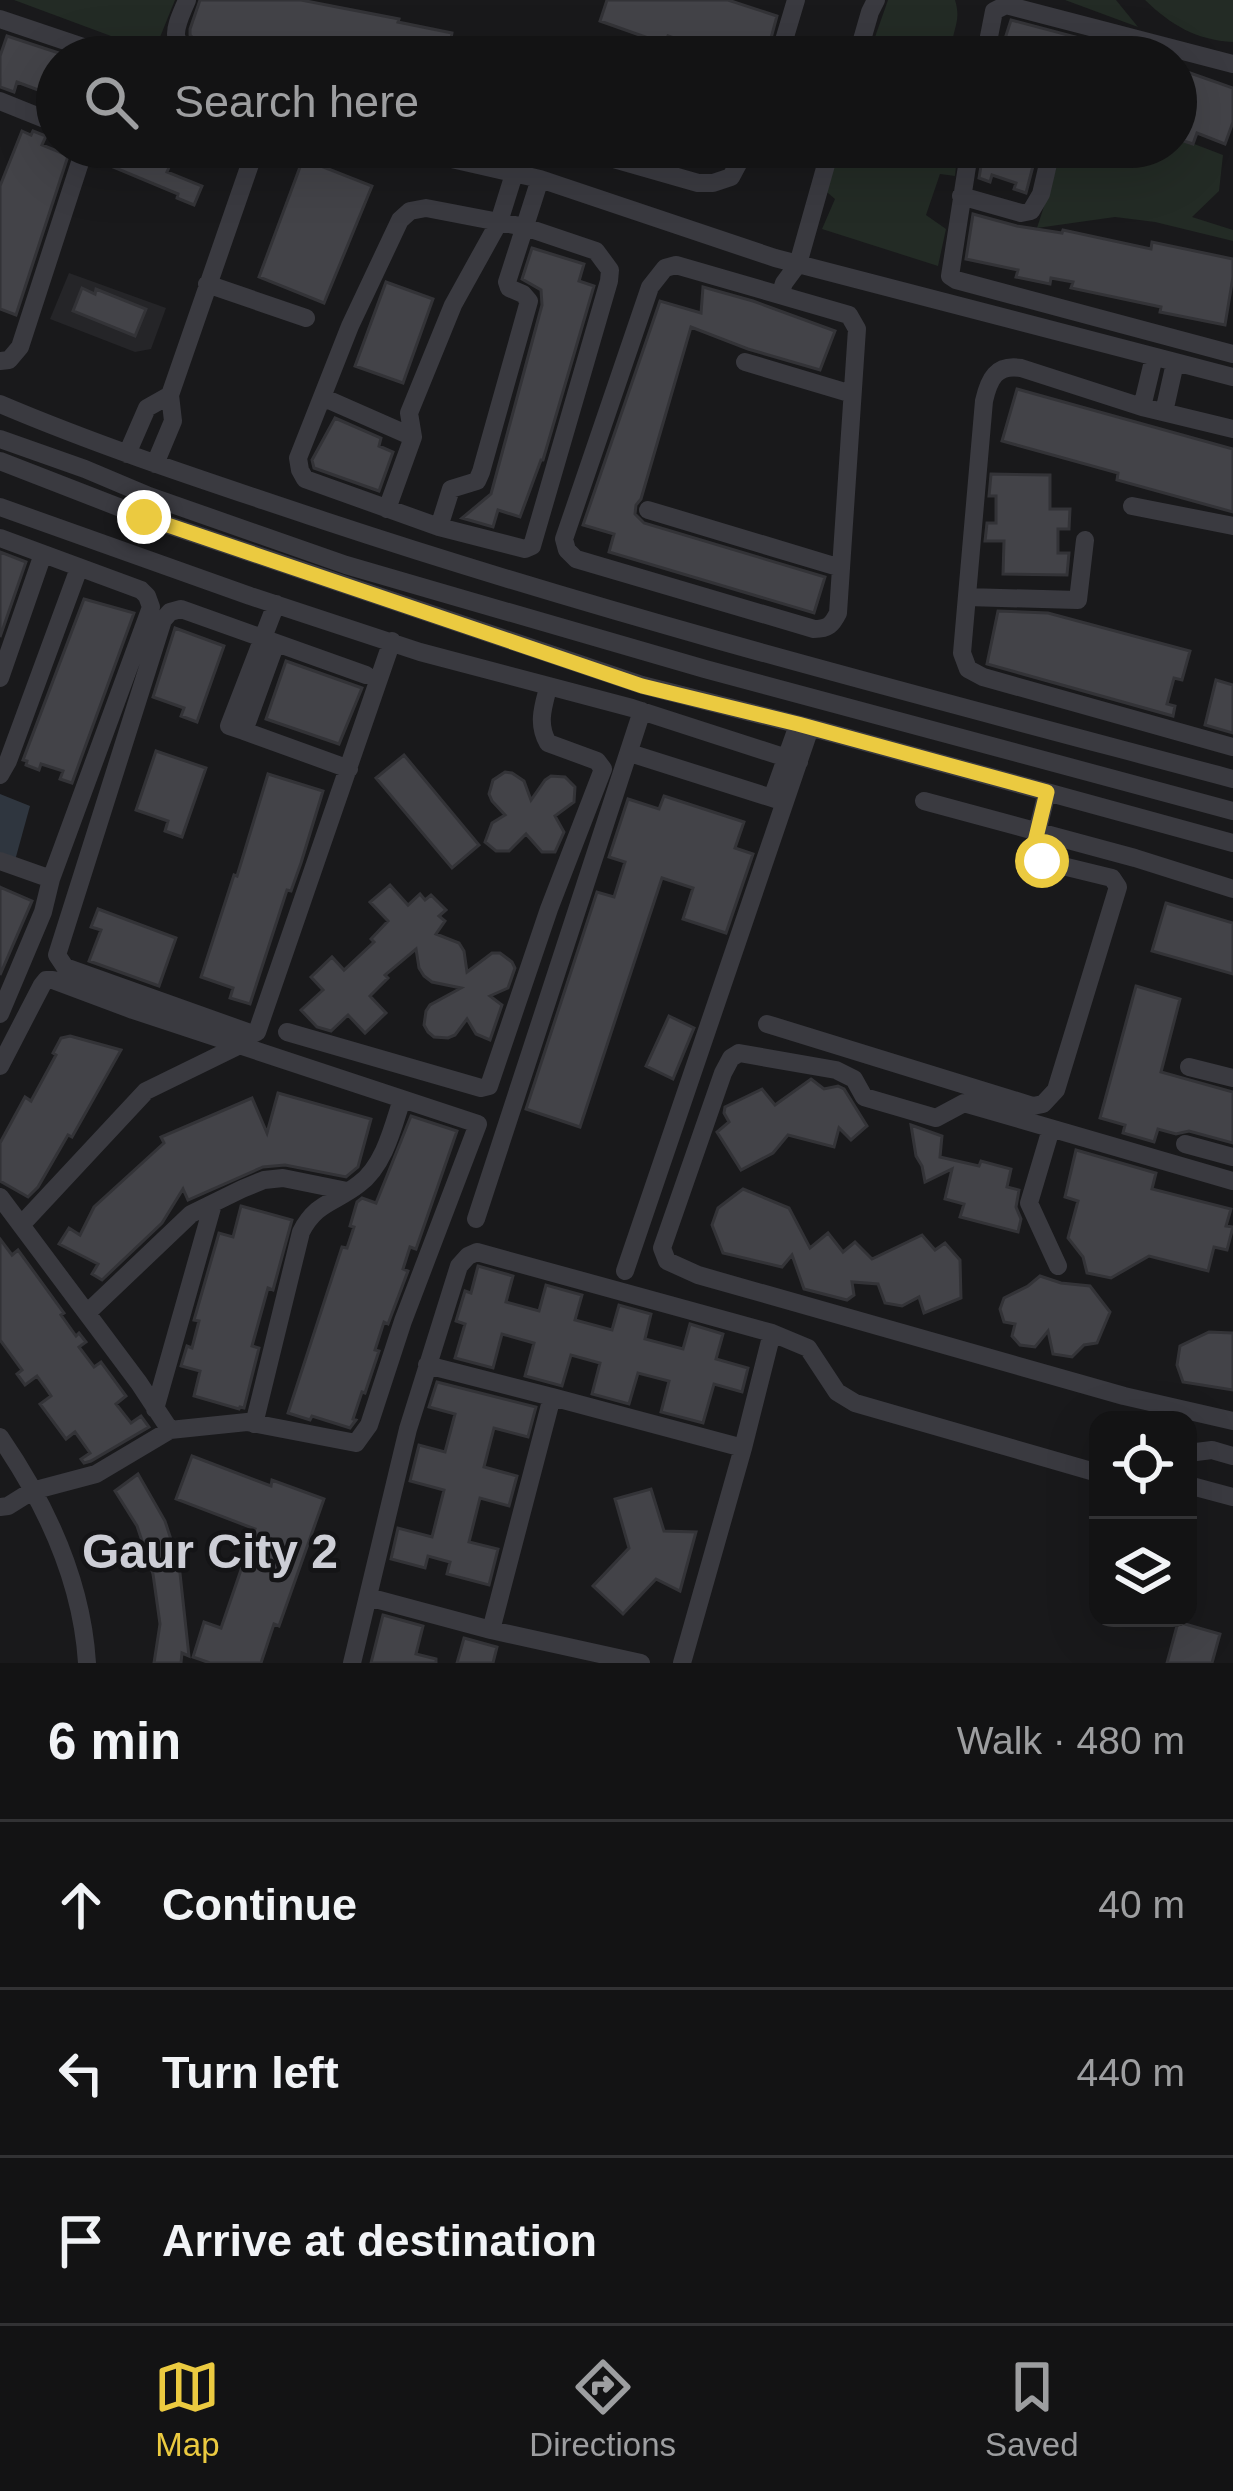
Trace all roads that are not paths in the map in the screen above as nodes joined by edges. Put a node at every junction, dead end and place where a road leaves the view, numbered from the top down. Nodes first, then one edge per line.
1 (187, 0) edge
2 (796, 0) edge
3 (876, 0) edge
4 (0, 20) edge
5 (49, 36) edge
6 (176, 36) edge
7 (786, 36) edge
8 (863, 36) edge
9 (989, 36) edge
10 (1125, 36) edge
11 (1197, 55) edge
12 (1233, 64) edge
13 (0, 101) edge
14 (36, 116) edge
15 (78, 168) edge
16 (248, 168) edge
17 (498, 168) edge
18 (646, 168) edge
19 (735, 168) edge
20 (825, 168) edge
21 (966, 168) edge
22 (1047, 168) edge
23 (514, 173) junction
24 (540, 179) junction
25 (961, 196) junction
26 (500, 222) junction
27 (524, 226) junction
28 (775, 258) junction
29 (798, 264) junction
30 (207, 284) junction
31 (772, 292) junction
32 (306, 318) dead end
33 (1141, 330) junction
34 (1142, 354) junction
35 (1233, 354) edge
36 (0, 361) edge
37 (745, 362) dead end
38 (1174, 363) junction
39 (1233, 377) edge
40 (853, 394) junction
41 (170, 395) junction
42 (322, 398) junction
43 (0, 404) edge
44 (1142, 407) junction
45 (1164, 412) junction
46 (24, 414) junction
47 (1233, 429) edge
48 (413, 437) junction
49 (3, 449) edge
50 (127, 454) junction
51 (155, 464) junction
52 (1132, 506) dead end
53 (0, 507) edge
54 (387, 509) junction
55 (648, 509) dead end
56 (144, 517) junction
57 (1233, 526) edge
58 (440, 527) junction
59 (0, 538) edge
60 (1084, 540) dead end
61 (129, 553) junction
62 (43, 554) junction
63 (79, 568) junction
64 (841, 568) junction
65 (250, 596) junction
66 (967, 597) junction
67 (276, 604) junction
68 (237, 629) junction
69 (270, 640) junction
70 (392, 641) junction
71 (366, 675) dead end
72 (0, 678) edge
73 (548, 688) junction
74 (642, 711) junction
75 (804, 726) junction
76 (1233, 747) edge
77 (630, 753) junction
78 (793, 760) junction
79 (349, 769) junction
80 (0, 775) edge
81 (1233, 779) edge
82 (1047, 792) junction
83 (779, 800) junction
84 (924, 801) dead end
85 (1233, 811) edge
86 (1038, 831) junction
87 (1233, 843) edge
88 (0, 861) edge
89 (51, 879) junction
90 (1233, 890) edge
91 (0, 1014) edge
92 (767, 1024) dead end
93 (287, 1032) dead end
94 (240, 1045) junction
95 (0, 1066) edge
96 (1189, 1067) dead end
97 (1233, 1078) edge
98 (402, 1099) junction
99 (1051, 1129) junction
100 (1185, 1144) dead end
101 (1233, 1157) edge
102 (1233, 1181) edge
103 (347, 1191) junction
104 (0, 1197) edge
105 (213, 1204) junction
106 (476, 1220) dead end
107 (22, 1224) junction
108 (1058, 1265) dead end
109 (626, 1271) dead end
110 (87, 1312) junction
111 (772, 1333) junction
112 (427, 1365) junction
113 (552, 1397) junction
114 (155, 1409) junction
115 (1233, 1421) edge
116 (254, 1424) junction
117 (170, 1430) junction
118 (0, 1437) edge
119 (743, 1448) junction
120 (1197, 1452) edge
121 (1233, 1456) edge
122 (1089, 1470) edge
123 (1197, 1488) edge
124 (32, 1491) junction
125 (1233, 1498) edge
126 (0, 1507) edge
127 (368, 1597) junction
128 (490, 1630) junction
129 (81, 1662) edge
130 (352, 1663) edge
131 (641, 1663) edge
132 (682, 1663) edge

1 - 6 street
2 - 7 street
3 - 8 street
4 - 5 street
9 - 10 street
11 - 12 street
13 - 14 street
15 - 36 street
16 - 30 street
17 - 23 street
18 - 19 street
20 - 29 street
21 - 25 street
22 - 25 street
23 - 24 street
23 - 26 street
24 - 27 street
24 - 28 street
25 - 33 street
26 - 27 street
26 - 42 street
26 - 48 street
27 - 58 street
27 - 58 street
28 - 29 street
28 - 31 street
29 - 31 street
29 - 34 street
30 - 32 street
30 - 41 street
31 - 40 street
31 - 64 street
33 - 34 street
33 - 35 street
34 - 38 street
34 - 44 street
37 - 40 street
38 - 39 street
38 - 45 street
40 - 64 street
41 - 50 street
41 - 51 street
42 - 48 street
42 - 54 street
43 - 46 street
44 - 45 street
44 - 66 street
45 - 47 street
46 - 49 street
46 - 50 street
48 - 54 street
49 - 56 street
49 - 85 street
50 - 51 street
51 - 81 street
52 - 57 street
53 - 61 street
54 - 58 street
55 - 64 street
56 - 61 street
56 - 75 street
59 - 62 street
60 - 66 street
61 - 65 street
62 - 63 street
62 - 72 street
63 - 80 street
63 - 89 street
65 - 67 street
65 - 68 street
66 - 76 street
67 - 69 street
67 - 70 street
68 - 69 street
68 - 79 street
69 - 71 street
69 - 79 street
70 - 73 street
70 - 79 street
73 - 74 street
73 - 93 street
74 - 77 street
74 - 78 street
75 - 78 street
75 - 82 street
77 - 83 street
77 - 106 street
78 - 83 street
82 - 86 street
82 - 87 street
83 - 109 street
84 - 86 street
86 - 90 street
86 - 92 street
88 - 89 street
89 - 91 street
94 - 95 street
94 - 98 street
94 - 107 street
96 - 97 street
98 - 103 street
98 - 116 street
99 - 102 street
99 - 108 street
99 - 115 street
100 - 101 street
103 - 105 street
103 - 116 street
104 - 107 street
105 - 110 street
105 - 114 street
107 - 110 street
110 - 114 street
111 - 112 street
111 - 119 street
111 - 122 street
112 - 113 street
112 - 127 street
113 - 119 street
113 - 128 street
114 - 117 street
116 - 117 street
117 - 124 street
118 - 124 street
119 - 132 street
120 - 121 street
123 - 125 street
124 - 126 street
124 - 129 street
127 - 128 street
127 - 130 street
128 - 131 street

